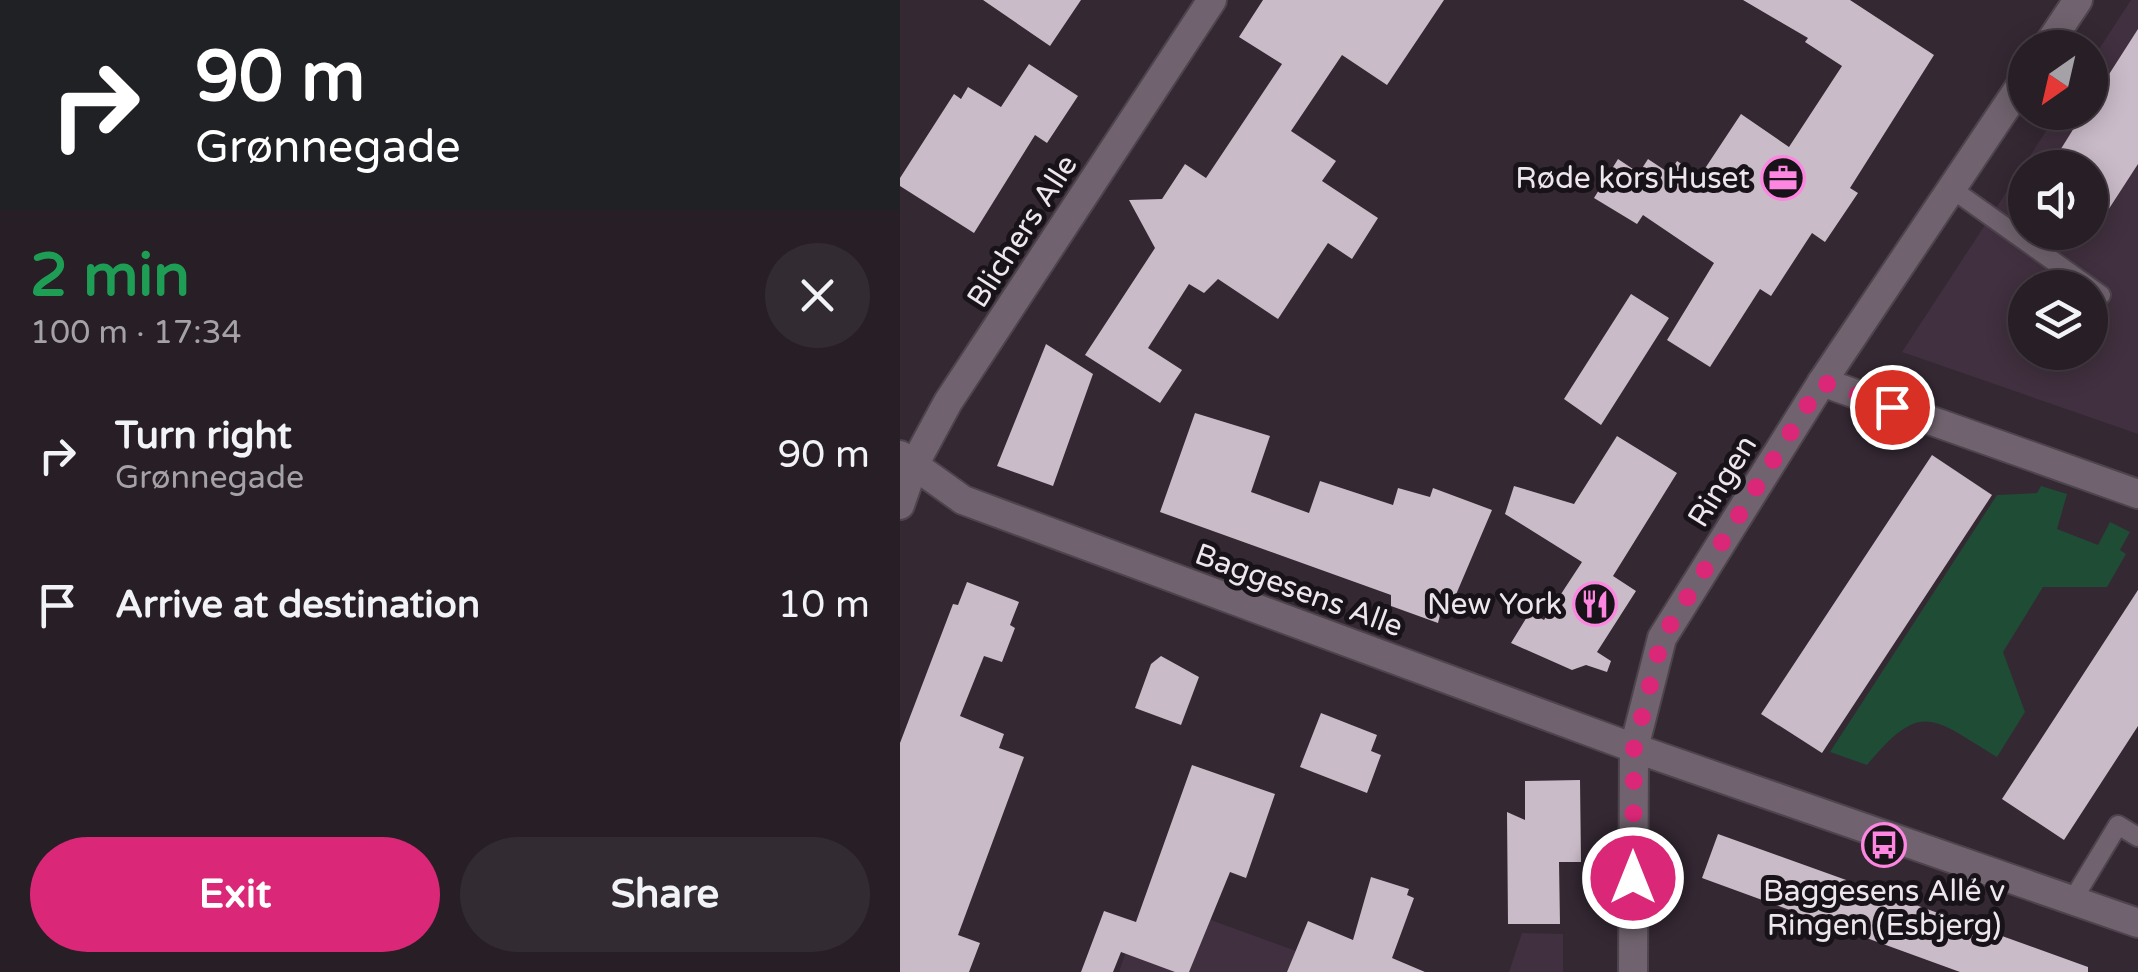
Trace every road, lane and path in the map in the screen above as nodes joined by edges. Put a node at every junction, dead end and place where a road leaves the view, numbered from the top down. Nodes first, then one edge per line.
1 (1212, 0) edge
2 (2078, 0) edge
3 (2058, 30) edge
4 (2008, 105) edge
5 (1952, 189) junction
6 (2066, 270) edge
7 (1822, 382) junction
8 (907, 460) edge
9 (2138, 494) edge
10 (900, 505) edge
11 (1634, 748) junction
12 (2138, 837) edge
13 (2072, 901) junction
14 (2138, 923) edge
15 (1633, 972) edge

1 - 8 street, Blichers Alle
2 - 3 street
4 - 5 street, Ringen
5 - 6 lane
5 - 7 street, Ringen
7 - 9 street
7 - 11 street, Ringen
8 - 10 street, Blichers Alle
8 - 11 street, Baggesens Alle
11 - 13 street, Baggesens Alle
11 - 15 street, Ringen
12 - 13 lane
13 - 14 street, Baggesens Alle

